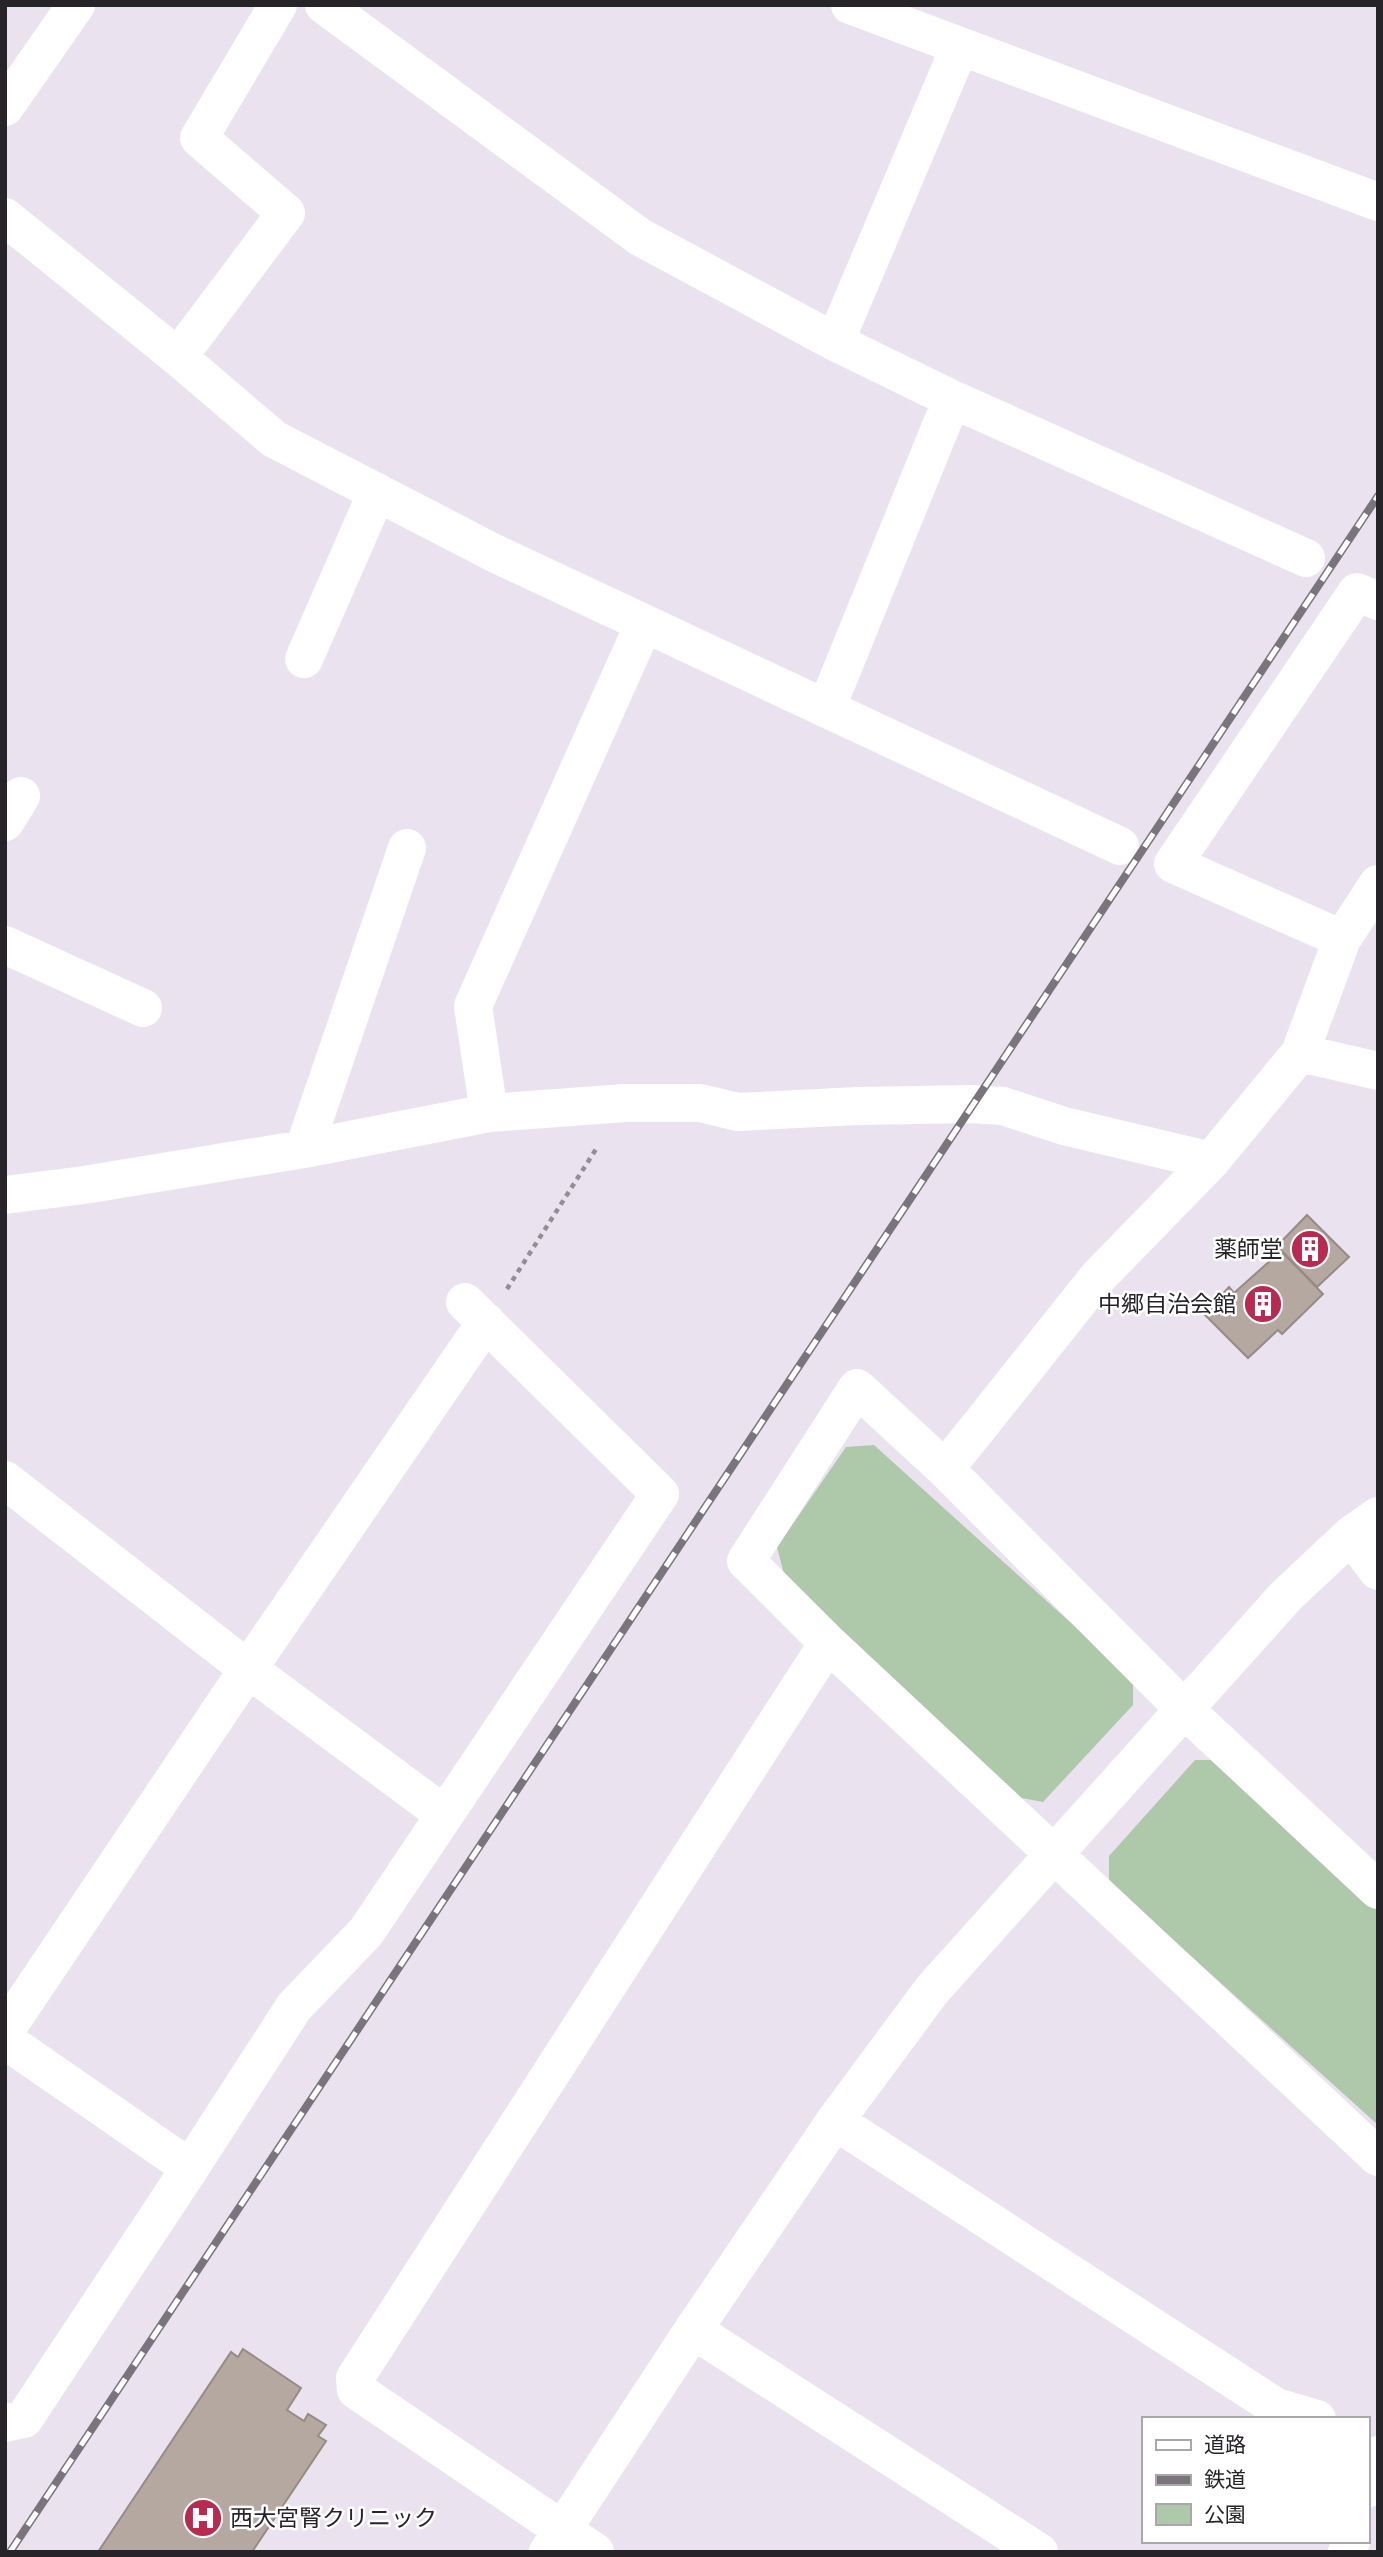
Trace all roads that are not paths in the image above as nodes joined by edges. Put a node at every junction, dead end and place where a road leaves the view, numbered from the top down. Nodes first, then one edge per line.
1 (76, 5) edge
2 (278, 5) edge
3 (324, 5) edge
4 (850, 5) edge
5 (960, 46) junction
6 (5, 107) edge
7 (1378, 202) edge
8 (5, 217) edge
9 (835, 342) junction
10 (178, 357) junction
11 (952, 399) junction
12 (377, 492) junction
13 (1306, 558) dead end
14 (1378, 601) edge
15 (644, 624) junction
16 (304, 659) dead end
17 (827, 709) junction
18 (1120, 846) dead end
19 (407, 848) dead end
20 (1378, 884) edge
21 (1342, 939) junction
22 (5, 945) edge
23 (142, 1008) dead end
24 (1300, 1053) junction
25 (1378, 1071) edge
26 (488, 1113) junction
27 (304, 1149) junction
28 (1211, 1161) junction
29 (5, 1195) edge
30 (945, 1469) junction
31 (5, 1480) edge
32 (1364, 1525) edge
33 (1378, 1571) edge
34 (828, 1643) junction
35 (248, 1669) junction
36 (1184, 1709) junction
37 (445, 1815) junction
38 (1055, 1853) junction
39 (1378, 1890) edge
40 (5, 2031) edge
41 (5, 2040) edge
42 (835, 2121) junction
43 (1378, 2157) edge
44 (190, 2168) junction
45 (693, 2330) junction
46 (1310, 2417) edge
47 (5, 2423) edge
48 (1378, 2455) edge
49 (1369, 2483) edge
50 (555, 2541) edge
51 (595, 2552) edge
52 (1040, 2552) edge

1 - 6 street
2 - 10 street
3 - 9 street
4 - 5 street
5 - 7 street
5 - 9 street
8 - 10 street
9 - 11 street
10 - 12 street
11 - 13 street
11 - 17 street
12 - 15 street
12 - 16 street
14 - 21 street
15 - 17 street
15 - 26 street
17 - 18 street
19 - 27 street
20 - 21 street
21 - 24 street
22 - 23 street
24 - 25 street
24 - 28 street
26 - 27 street
26 - 28 street
27 - 29 street
28 - 30 street
30 - 34 street
30 - 36 street
31 - 35 street
32 - 33 street
32 - 36 street
34 - 38 street
34 - 50 street
35 - 37 street
35 - 37 street
35 - 40 street
36 - 38 street
36 - 39 street
37 - 44 street
38 - 42 street
38 - 43 street
41 - 44 street
42 - 45 street
42 - 46 street
44 - 47 street
45 - 50 street
45 - 52 street
48 - 49 street
50 - 51 street

